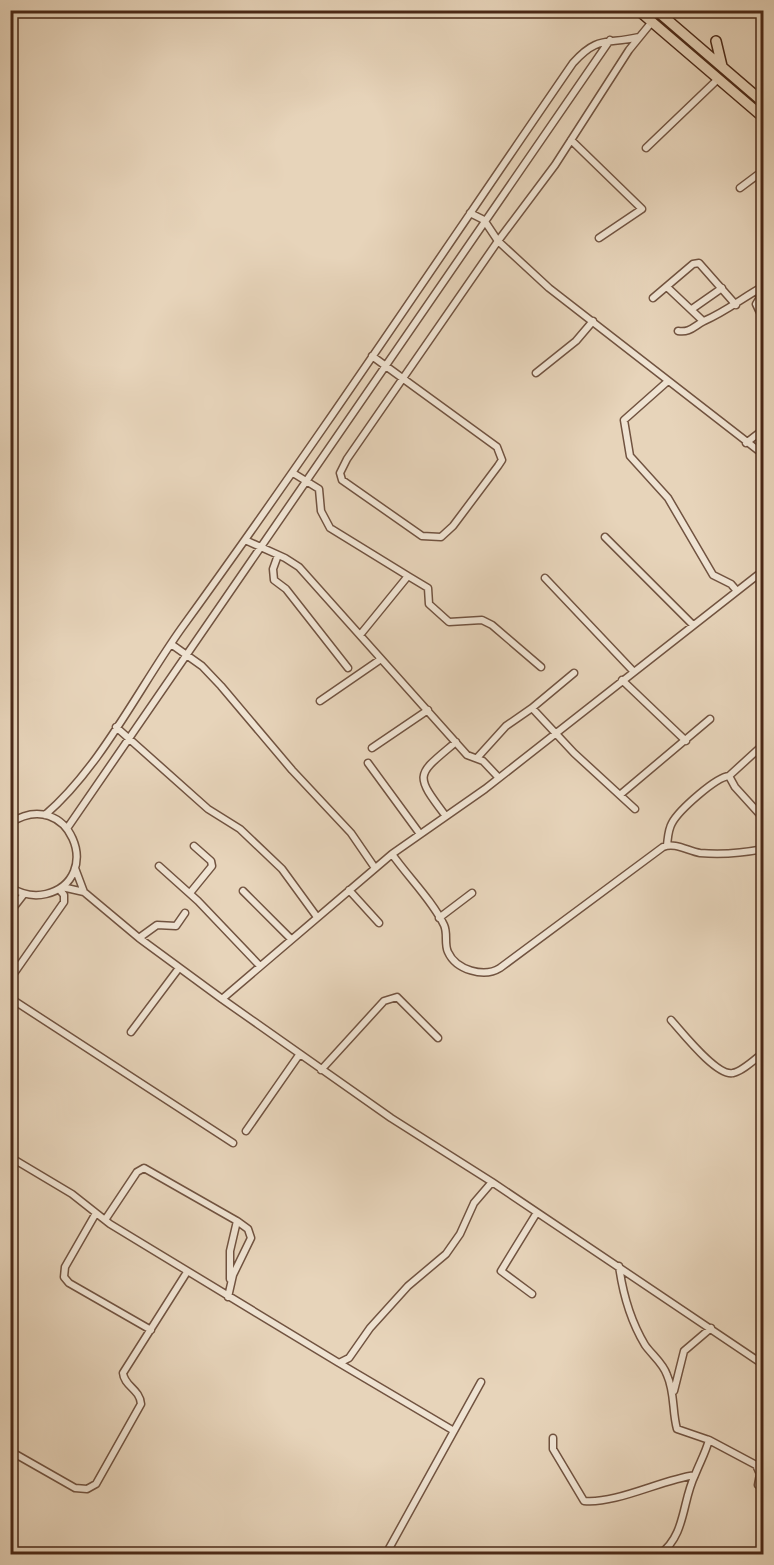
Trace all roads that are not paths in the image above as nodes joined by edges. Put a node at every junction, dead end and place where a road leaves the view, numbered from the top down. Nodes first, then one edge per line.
1 (638, 10) edge
2 (656, 10) edge
3 (651, 23) junction
4 (639, 37) junction
5 (610, 40) junction
6 (716, 41) dead end
7 (722, 68) junction
8 (717, 80) junction
9 (764, 103) edge
10 (764, 118) edge
11 (571, 140) junction
12 (646, 148) dead end
13 (764, 170) edge
14 (740, 188) dead end
15 (470, 213) junction
16 (484, 220) junction
17 (599, 238) dead end
18 (498, 241) junction
19 (667, 286) junction
20 (764, 286) edge
21 (722, 288) junction
22 (764, 291) edge
23 (653, 298) dead end
24 (736, 305) junction
25 (692, 309) junction
26 (593, 321) junction
27 (703, 321) junction
28 (764, 321) edge
29 (678, 331) dead end
30 (372, 356) junction
31 (386, 367) junction
32 (536, 373) dead end
33 (403, 378) junction
34 (668, 381) junction
35 (764, 429) edge
36 (746, 442) junction
37 (764, 455) edge
38 (293, 473) junction
39 (307, 481) junction
40 (605, 537) dead end
41 (245, 540) junction
42 (259, 548) junction
43 (278, 555) junction
44 (764, 570) edge
45 (408, 576) junction
46 (757, 576) junction
47 (545, 578) dead end
48 (764, 583) edge
49 (737, 591) junction
50 (693, 625) junction
51 (360, 634) junction
52 (171, 644) junction
53 (188, 657) junction
54 (381, 659) junction
55 (541, 667) dead end
56 (348, 668) dead end
57 (634, 672) junction
58 (574, 673) dead end
59 (622, 680) junction
60 (320, 701) dead end
61 (532, 708) junction
62 (428, 710) junction
63 (710, 719) dead end
64 (116, 727) junction
65 (554, 733) junction
66 (130, 739) junction
67 (686, 741) junction
68 (456, 742) junction
69 (764, 744) edge
70 (372, 748) dead end
71 (477, 758) junction
72 (368, 764) dead end
73 (729, 777) junction
74 (499, 778) junction
75 (621, 794) junction
76 (635, 809) dead end
77 (45, 815) junction
78 (445, 815) junction
79 (764, 819) edge
80 (10, 823) edge
81 (68, 827) junction
82 (420, 834) junction
83 (667, 845) junction
84 (194, 846) dead end
85 (764, 849) edge
86 (392, 854) junction
87 (159, 866) dead end
88 (75, 868) junction
89 (375, 868) junction
90 (10, 886) edge
91 (60, 888) junction
92 (349, 890) junction
93 (84, 891) junction
94 (243, 891) dead end
95 (472, 893) dead end
96 (24, 894) junction
97 (190, 894) junction
98 (10, 912) edge
99 (185, 913) dead end
100 (317, 917) junction
101 (439, 918) junction
102 (378, 923) dead end
103 (139, 938) junction
104 (291, 939) junction
105 (259, 965) junction
106 (179, 968) junction
107 (10, 979) edge
108 (10, 998) edge
109 (222, 999) junction
110 (670, 1020) dead end
111 (131, 1032) dead end
112 (438, 1038) dead end
113 (764, 1052) edge
114 (299, 1055) junction
115 (321, 1070) junction
116 (246, 1131) dead end
117 (233, 1143) dead end
118 (10, 1157) edge
119 (492, 1182) junction
120 (96, 1213) junction
121 (536, 1214) junction
122 (105, 1220) junction
123 (237, 1221) junction
124 (619, 1266) junction
125 (188, 1272) junction
126 (231, 1282) junction
127 (532, 1294) dead end
128 (228, 1297) junction
129 (711, 1328) junction
130 (151, 1330) junction
131 (339, 1362) junction
132 (764, 1365) edge
133 (481, 1382) dead end
134 (674, 1393) junction
135 (454, 1431) junction
136 (553, 1438) dead end
137 (709, 1440) junction
138 (10, 1451) edge
139 (695, 1475) junction
140 (758, 1485) dead end
141 (386, 1554) edge
142 (660, 1554) edge

1 - 3 main road
2 - 7 main road
3 - 4 street
3 - 8 main road
4 - 5 street
4 - 11 street
5 - 15 street
5 - 16 street
6 - 7 main road
7 - 9 main road
8 - 10 main road
8 - 12 street
11 - 17 street
11 - 18 street
13 - 14 street
15 - 16 street
15 - 30 street
16 - 18 street
16 - 31 street
18 - 26 street
18 - 33 street
19 - 21 street
19 - 23 street
19 - 25 street
20 - 24 street
21 - 24 street
21 - 25 street
22 - 28 street
24 - 27 street
25 - 27 street
26 - 32 street
26 - 34 street
27 - 29 street
30 - 31 street
30 - 38 street
31 - 33 street
31 - 39 street
33 - 33 street
34 - 36 street
34 - 49 street
35 - 36 street
36 - 37 street
38 - 39 street
38 - 41 street
39 - 42 street
39 - 45 street
40 - 50 street
41 - 42 street
41 - 52 street
42 - 43 street
42 - 53 street
43 - 51 street
43 - 56 street
44 - 46 street
45 - 51 street
45 - 55 street
46 - 48 street
46 - 49 street
47 - 57 street
49 - 50 street
50 - 57 street
51 - 54 street
52 - 53 street
52 - 64 street
53 - 66 street
53 - 89 street
54 - 60 street
54 - 62 street
57 - 59 street
58 - 61 street
59 - 65 street
59 - 67 street
61 - 65 street
61 - 71 street
62 - 68 street
62 - 70 street
63 - 67 street
64 - 66 street
64 - 77 street
65 - 74 street
65 - 75 street
66 - 81 street
66 - 100 street
67 - 75 street
68 - 71 street
68 - 78 street
69 - 73 street
71 - 74 street
72 - 82 street
73 - 79 street
73 - 83 street
74 - 78 street
75 - 76 street
77 - 80 street
77 - 81 street
78 - 82 street
81 - 88 street
82 - 86 street
83 - 85 street
83 - 101 street
84 - 97 street
86 - 89 street
86 - 101 street
87 - 97 street
88 - 91 street
88 - 93 street
89 - 92 street
90 - 96 street
91 - 93 street
91 - 96 street
91 - 107 street
92 - 100 street
92 - 102 street
93 - 103 street
94 - 104 street
95 - 101 street
96 - 98 street
97 - 105 street
99 - 103 street
100 - 104 street
103 - 106 street
104 - 105 street
105 - 109 street
106 - 109 street
106 - 111 street
108 - 117 street
109 - 114 street
110 - 113 street
112 - 115 street
114 - 115 street
114 - 116 street
115 - 119 street
118 - 120 street
119 - 121 street
119 - 131 street
120 - 122 street
120 - 130 street
121 - 124 street
121 - 127 street
122 - 123 street
122 - 125 street
123 - 126 street
123 - 126 street
124 - 129 street
124 - 134 street
125 - 128 street
125 - 130 street
126 - 128 street
128 - 131 street
129 - 132 street
129 - 134 street
130 - 138 street
131 - 135 street
133 - 135 street
134 - 137 street
135 - 141 street
136 - 139 street
137 - 139 street
137 - 140 street
139 - 142 street

